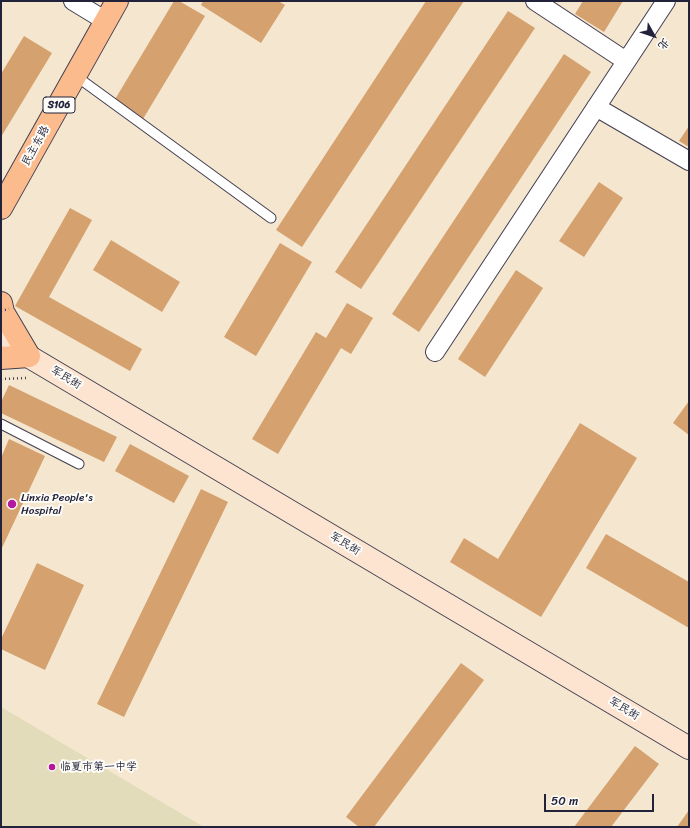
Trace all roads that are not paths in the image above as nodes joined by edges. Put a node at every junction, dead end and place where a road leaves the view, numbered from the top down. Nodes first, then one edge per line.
1 (73, 1) edge
2 (117, 1) edge
3 (535, 1) edge
4 (666, 1) edge
5 (106, 20) junction
6 (626, 61) junction
7 (80, 79) dead end
8 (596, 107) junction
9 (689, 161) edge
10 (1, 208) edge
11 (272, 218) dead end
12 (5, 306) edge
13 (1, 340) edge
14 (434, 352) dead end
15 (29, 356) junction
16 (1, 358) edge
17 (1, 424) edge
18 (79, 464) dead end
19 (689, 748) edge

1 - 5 street
2 - 5 main road, 民主东路 / S106
3 - 6 street
4 - 6 street
5 - 10 main road, 民主东路 / S106
6 - 8 street
7 - 11 lane
8 - 9 street
8 - 14 street
12 - 15 main road
13 - 15 main road, 军民街
15 - 16 main road
15 - 19 main road, 军民街
17 - 18 lane

